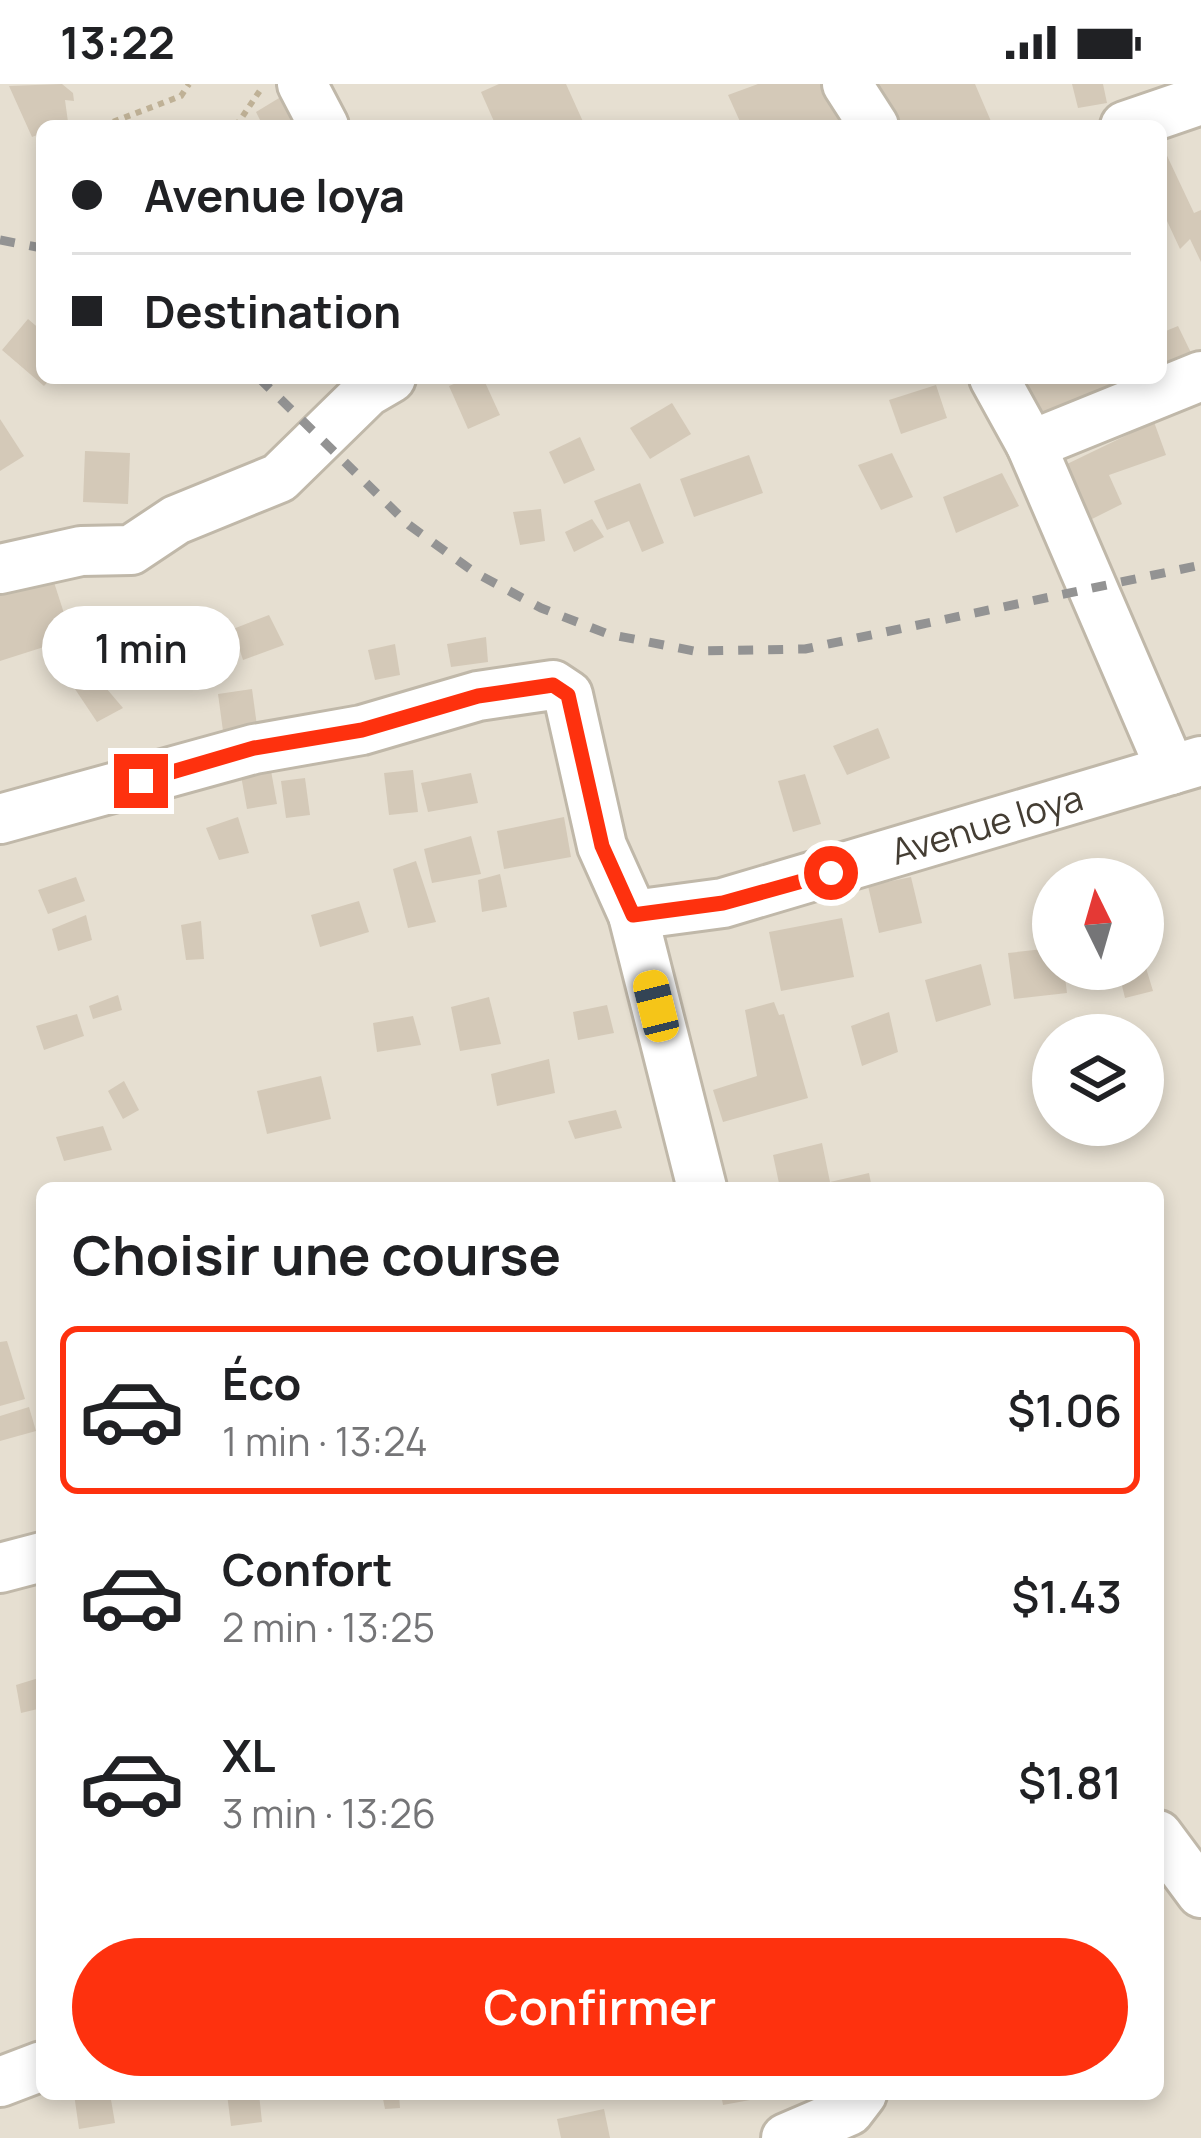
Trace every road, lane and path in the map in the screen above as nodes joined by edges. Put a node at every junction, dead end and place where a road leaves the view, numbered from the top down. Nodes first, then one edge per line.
1 (189, 84) edge
2 (265, 84) edge
3 (302, 84) edge
4 (848, 84) edge
5 (1201, 100) edge
6 (118, 120) edge
7 (240, 120) edge
8 (321, 120) edge
9 (870, 120) edge
10 (1143, 120) edge
11 (1201, 376) edge
12 (381, 384) edge
13 (997, 384) edge
14 (1031, 445) junction
15 (0, 569) edge
16 (1186, 765) edge
17 (0, 819) edge
18 (633, 915) junction
19 (700, 1182) edge
20 (36, 1559) edge
21 (0, 1568) edge
22 (1164, 1843) edge
23 (1201, 1893) edge
24 (36, 2068) edge
25 (0, 2082) edge
26 (857, 2100) edge
27 (786, 2138) edge

1 - 6 path
2 - 7 path
3 - 8 street
4 - 9 street
5 - 10 street
11 - 14 street
12 - 15 street
13 - 14 street
14 - 16 street
16 - 18 street, Avenue loya
17 - 18 street
18 - 19 street
20 - 21 street
22 - 23 street
24 - 25 street
26 - 27 street

